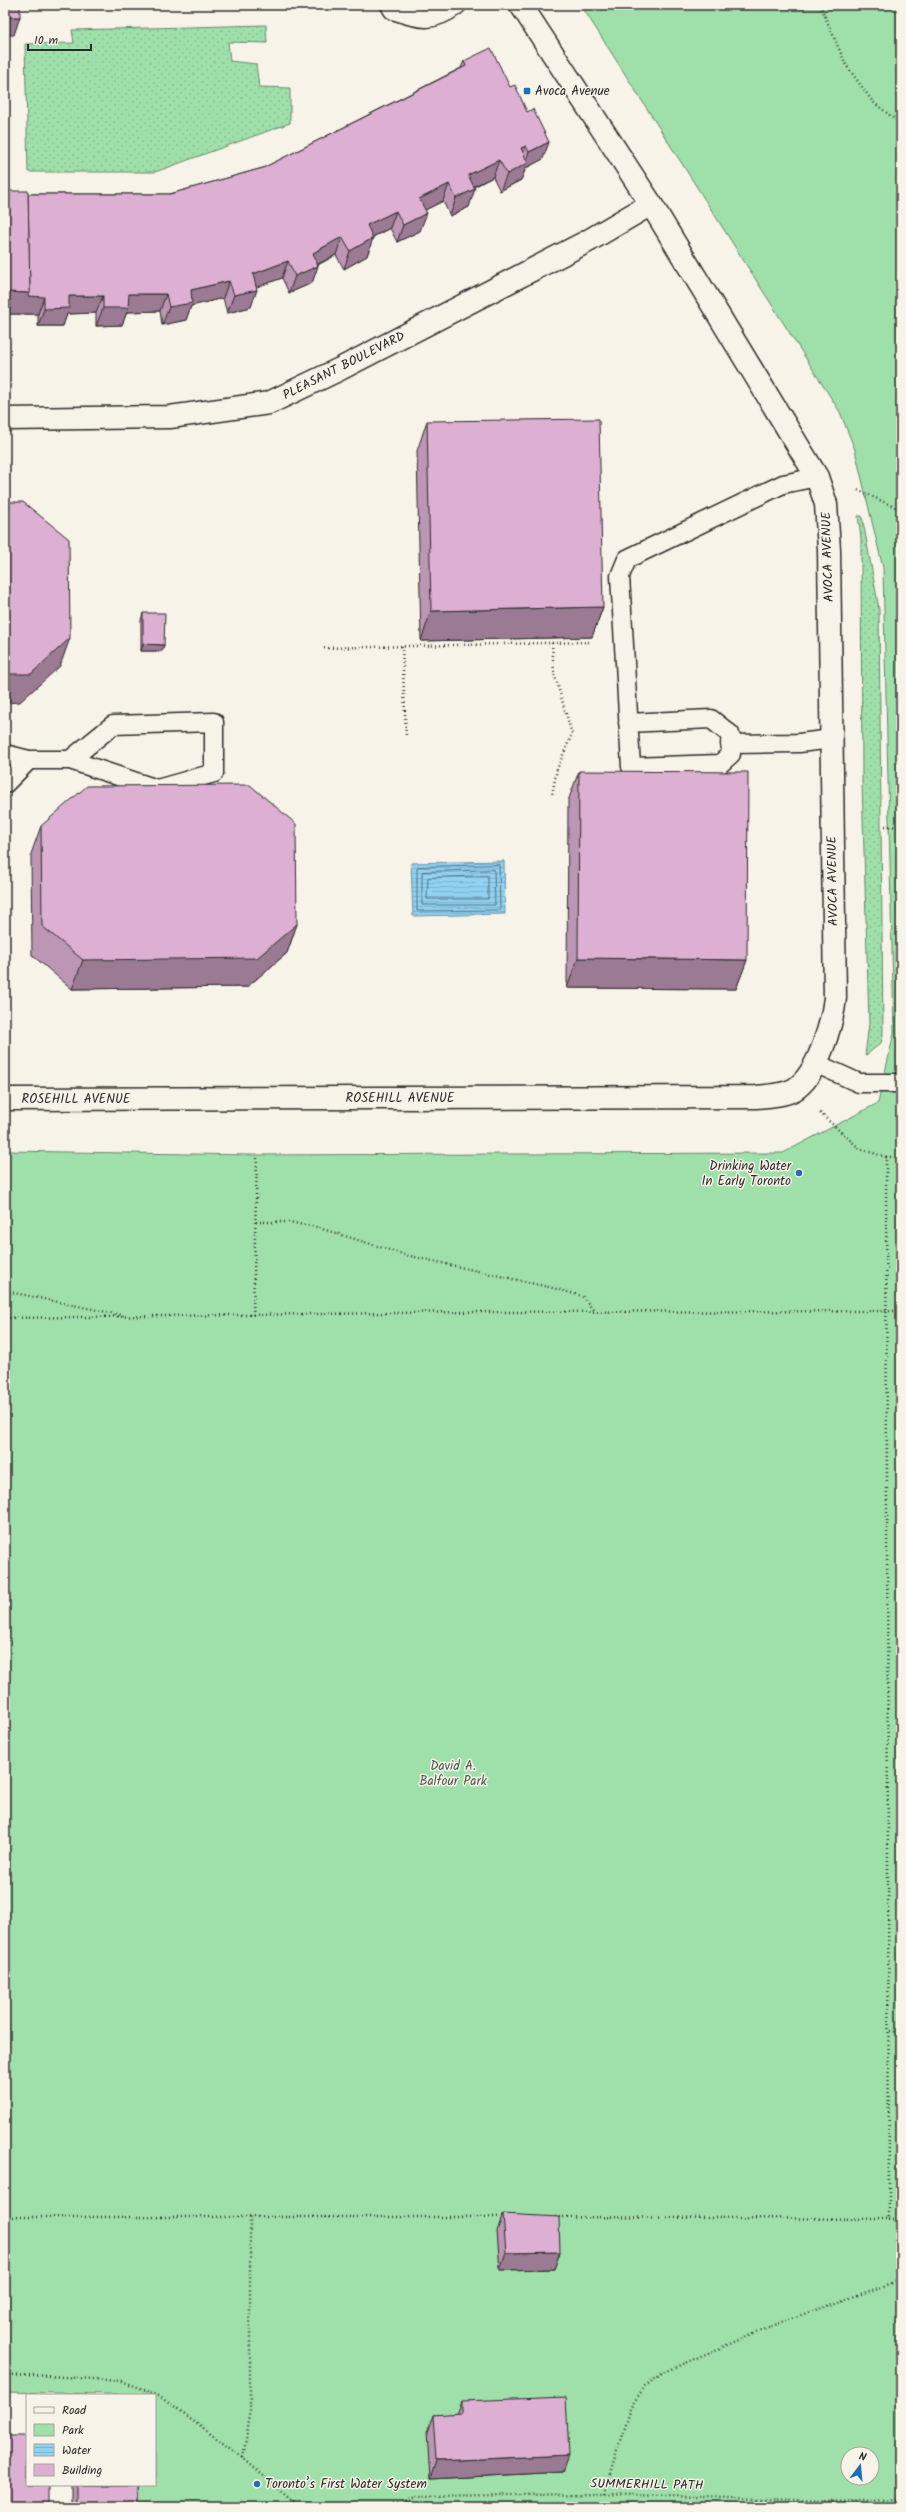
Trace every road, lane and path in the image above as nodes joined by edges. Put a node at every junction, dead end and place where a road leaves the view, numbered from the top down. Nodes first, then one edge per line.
1 (390, 5) edge
2 (457, 5) edge
3 (520, 5) edge
4 (820, 5) edge
5 (901, 124) edge
6 (651, 204) junction
7 (5, 419) edge
8 (817, 477) junction
9 (624, 642) junction
10 (552, 643) junction
11 (402, 646) junction
12 (324, 648) dead end
13 (628, 723) junction
14 (406, 737) dead end
15 (832, 739) junction
16 (730, 744) junction
17 (5, 754) edge
18 (29, 760) junction
19 (70, 760) junction
20 (5, 784) edge
21 (552, 795) dead end
22 (885, 826) dead end
23 (901, 827) edge
24 (815, 1063) junction
25 (901, 1084) edge
26 (795, 1089) junction
27 (5, 1100) edge
28 (258, 1157) dead end
29 (886, 1157) junction
30 (901, 1157) edge
31 (256, 1222) junction
32 (5, 1290) edge
33 (886, 1311) junction
34 (901, 1311) edge
35 (595, 1312) junction
36 (253, 1315) junction
37 (132, 1317) junction
38 (5, 1318) edge
39 (890, 2031) junction
40 (901, 2032) edge
41 (250, 2216) junction
42 (5, 2217) edge
43 (506, 2217) edge
44 (554, 2217) edge
45 (889, 2219) junction
46 (901, 2219) edge
47 (901, 2280) edge
48 (5, 2376) edge
49 (154, 2394) edge
50 (156, 2395) edge
51 (243, 2458) junction
52 (604, 2494) junction
53 (901, 2499) edge
54 (299, 2507) edge
55 (395, 2507) edge

1 - 2 lane
3 - 6 street, AVOCA AVENUE
4 - 5 path
6 - 7 street, PLEASANT BOULEVARD
6 - 8 street, AVOCA AVENUE
8 - 9 lane
8 - 15 street, AVOCA AVENUE
9 - 10 path
9 - 13 lane
10 - 11 path
10 - 21 path
11 - 12 path
11 - 14 path
13 - 16 lane
13 - 16 lane
15 - 16 lane
15 - 24 street, AVOCA AVENUE
17 - 18 lane
18 - 19 lane
18 - 20 lane
19 - 19 lane
22 - 23 path
24 - 25 lane
24 - 26 street, AVOCA AVENUE
26 - 27 street, ROSEHILL AVENUE
26 - 29 path
28 - 31 path
29 - 30 path
29 - 33 path
31 - 35 path
31 - 36 path
32 - 37 path
33 - 34 path
33 - 35 path
33 - 39 path
35 - 36 path
36 - 37 path
37 - 38 path
39 - 40 path
39 - 45 path
41 - 42 path
41 - 43 path
41 - 51 path
44 - 45 path
45 - 46 path
47 - 52 path
48 - 49 path
50 - 51 path
51 - 54 path
52 - 53 path, SUMMERHILL PATH
52 - 55 path, SUMMERHILL PATH

